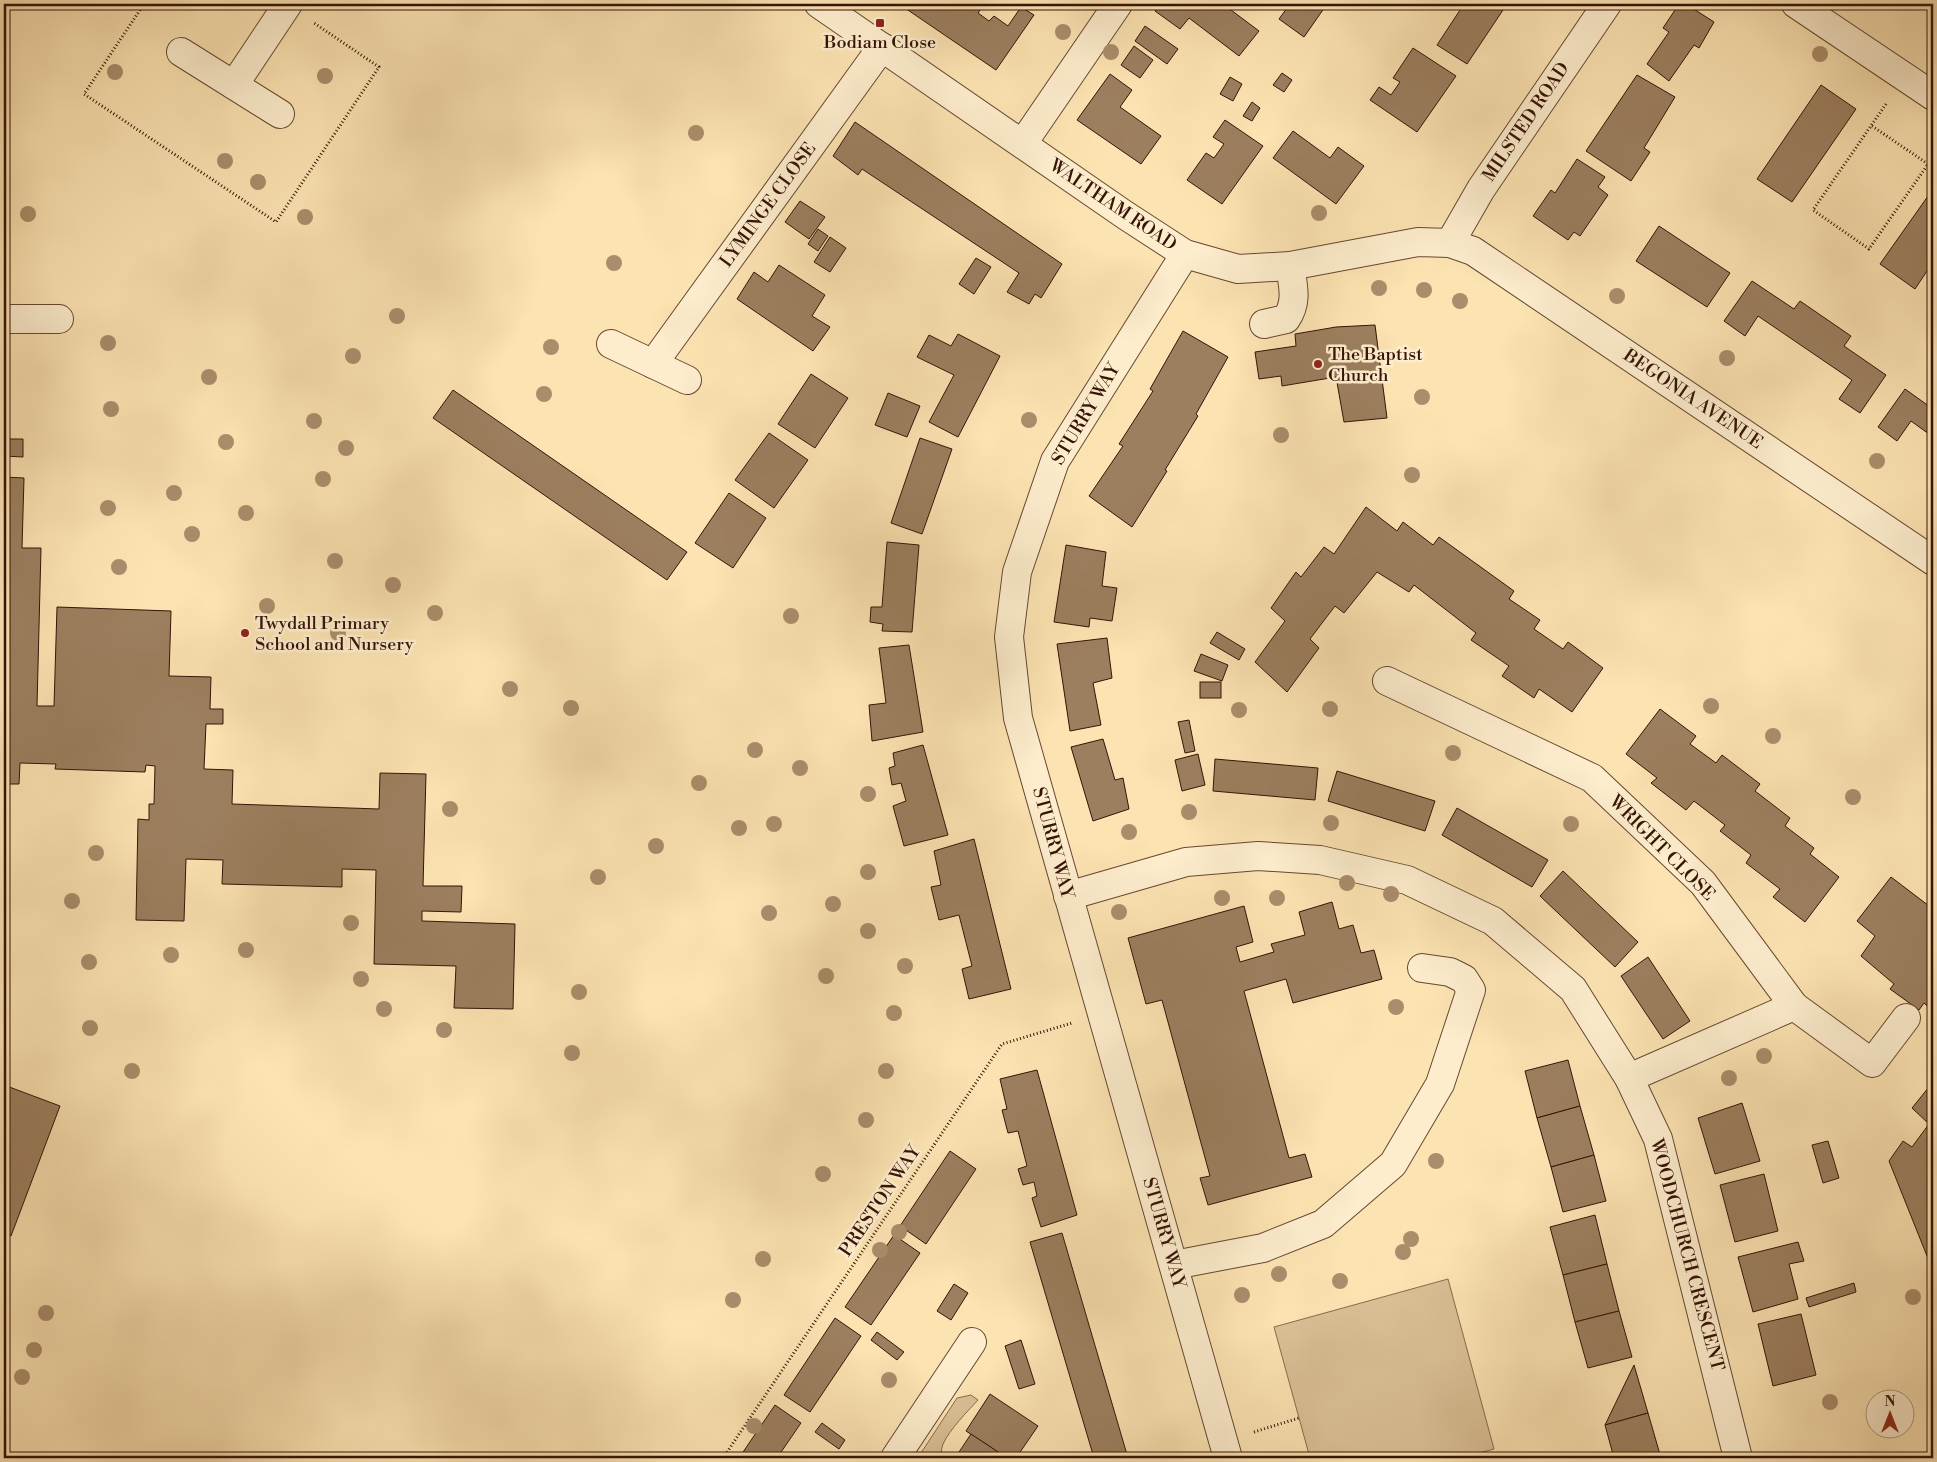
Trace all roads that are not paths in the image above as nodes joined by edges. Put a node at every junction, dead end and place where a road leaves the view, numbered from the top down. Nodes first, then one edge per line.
1 (288, 4) edge
2 (819, 4) edge
3 (1118, 4) edge
4 (1607, 4) edge
5 (1796, 4) edge
6 (882, 47) junction
7 (181, 52) dead end
8 (234, 86) junction
9 (1933, 96) edge
10 (280, 114) dead end
11 (1023, 143) junction
12 (1450, 243) junction
13 (1186, 254) junction
14 (1290, 266) junction
15 (4, 319) edge
16 (59, 319) dead end
17 (1264, 324) dead end
18 (611, 344) dead end
19 (653, 364) junction
20 (687, 380) dead end
21 (1933, 561) edge
22 (1386, 681) dead end
23 (1068, 896) junction
24 (1422, 968) dead end
25 (1794, 1006) junction
26 (1906, 1018) dead end
27 (1629, 1078) junction
28 (1174, 1265) junction
29 (972, 1342) dead end
30 (1225, 1450) edge
31 (895, 1458) edge
32 (1738, 1458) edge

1 - 8 street
2 - 6 street, WALTHAM ROAD
3 - 11 street
4 - 12 street, MILSTED ROAD
5 - 9 street
6 - 11 street, WALTHAM ROAD
6 - 19 street, LYMINGE CLOSE
7 - 8 street
8 - 10 street
11 - 13 street, WALTHAM ROAD
12 - 14 street, WALTHAM ROAD
12 - 21 street, BEGONIA AVENUE
13 - 14 street, WALTHAM ROAD
13 - 23 street, STURRY WAY
14 - 17 street
15 - 16 street
18 - 19 street
19 - 20 street
22 - 25 street, WRIGHT CLOSE
23 - 27 street, WOODCHURCH CRESCENT
23 - 28 street, STURRY WAY
24 - 28 street
25 - 26 street, WRIGHT CLOSE
25 - 27 street
27 - 32 street, WOODCHURCH CRESCENT
28 - 30 street, STURRY WAY
29 - 31 street

